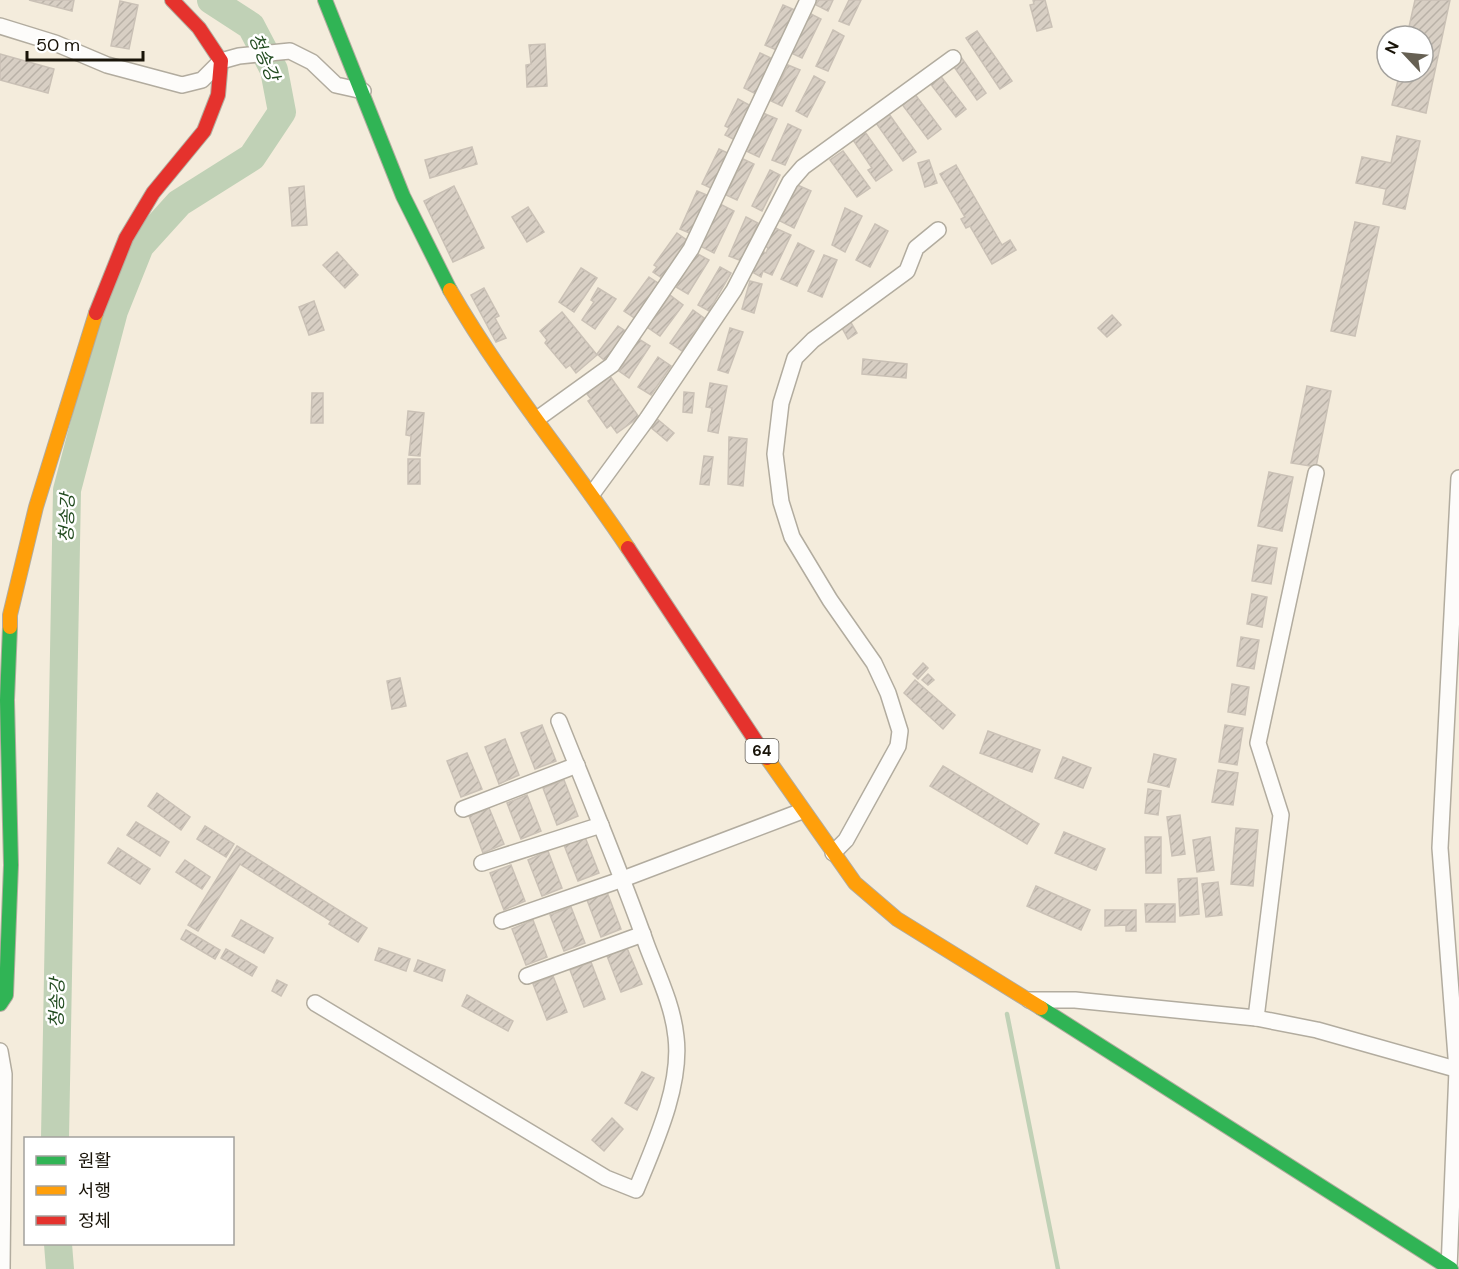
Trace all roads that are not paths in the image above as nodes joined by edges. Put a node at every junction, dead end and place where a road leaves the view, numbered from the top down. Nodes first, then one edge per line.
1 (172, 0) edge
2 (325, 0) edge
3 (808, 0) edge
4 (0, 26) edge
5 (953, 58) dead end
6 (221, 61) junction
7 (363, 91) junction
8 (938, 230) dead end
9 (537, 419) junction
10 (1316, 473) dead end
11 (1459, 478) edge
12 (592, 494) junction
13 (559, 721) dead end
14 (577, 765) junction
15 (463, 809) dead end
16 (802, 811) junction
17 (601, 825) junction
18 (833, 853) junction
19 (482, 863) dead end
20 (623, 879) junction
21 (502, 921) dead end
22 (643, 934) junction
23 (527, 976) dead end
24 (1028, 1000) junction
25 (315, 1003) dead end
26 (0, 1004) edge
27 (1256, 1018) junction
28 (0, 1051) edge
29 (1458, 1070) edge
30 (2, 1269) edge
31 (1450, 1269) edge

1 - 6 main road
2 - 7 main road, 64
3 - 9 street
4 - 6 street
5 - 12 street
6 - 7 street
6 - 26 main road
7 - 9 main road, 64
8 - 18 street
9 - 12 main road, 64
10 - 27 street
11 - 29 street
12 - 16 main road, 64
13 - 14 street
14 - 15 street
14 - 17 street
16 - 18 main road, 64
16 - 20 street
17 - 19 street
17 - 20 street
18 - 24 main road, 64
20 - 21 street
20 - 22 street
22 - 23 street
22 - 25 street
24 - 27 street
24 - 31 main road, 64
27 - 29 street
28 - 30 street
29 - 31 street

